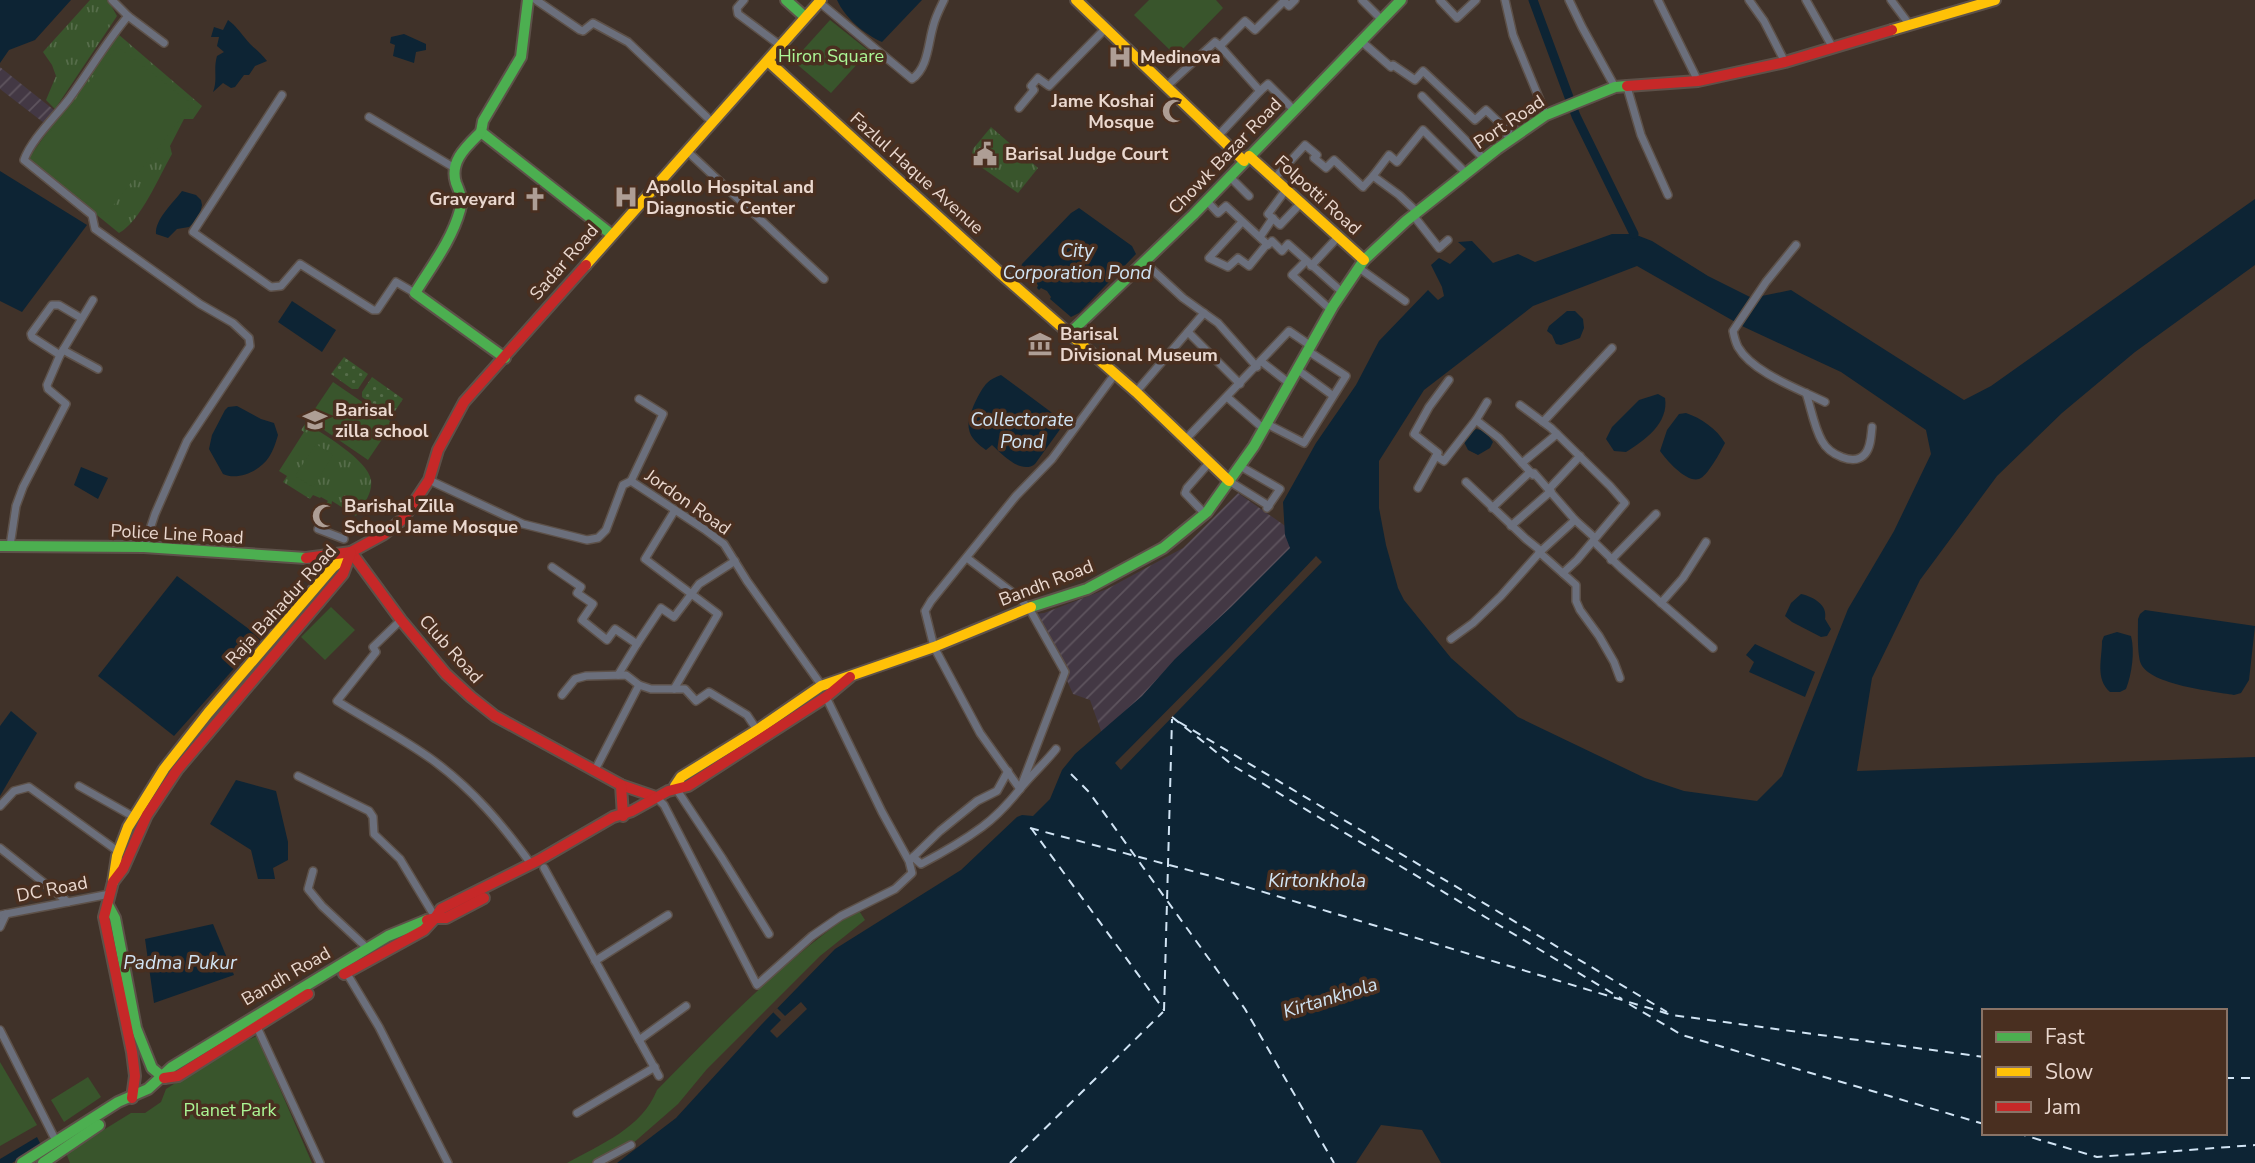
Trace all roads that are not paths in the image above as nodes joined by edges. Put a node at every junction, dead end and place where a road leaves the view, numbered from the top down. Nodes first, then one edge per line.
1 (112, 0) edge
2 (528, 0) edge
3 (536, 0) edge
4 (744, 0) edge
5 (786, 0) edge
6 (944, 0) edge
7 (1076, 0) edge
8 (1295, 0) edge
9 (1362, 0) edge
10 (1401, 0) edge
11 (1440, 0) edge
12 (1476, 0) edge
13 (1505, 0) edge
14 (1569, 0) edge
15 (1658, 0) edge
16 (1749, 0) edge
17 (1806, 0) edge
18 (1891, 0) edge
19 (820, 1) edge
20 (1990, 1) edge
21 (128, 16) junction
22 (804, 17) junction
23 (1382, 20) junction
24 (1909, 24) junction
25 (1107, 28) junction
26 (1361, 41) junction
27 (164, 43) dead end
28 (781, 46) junction
29 (1220, 46) junction
30 (1833, 48) junction
31 (768, 61) junction
32 (1785, 62) junction
33 (1699, 81) junction
34 (1167, 86) junction
35 (1615, 87) junction
36 (1627, 87) junction
37 (1260, 91) junction
38 (282, 95) dead end
39 (1422, 96) dead end
40 (1541, 103) junction
41 (1019, 108) dead end
42 (1294, 110) junction
43 (1549, 113) junction
44 (369, 117) dead end
45 (712, 122) junction
46 (1508, 131) junction
47 (481, 132) junction
48 (1218, 136) junction
49 (1504, 144) junction
50 (687, 151) junction
51 (1247, 159) junction
52 (1484, 159) junction
53 (453, 167) junction
54 (1466, 173) junction
55 (1373, 176) junction
56 (1229, 177) junction
57 (1273, 180) junction
58 (1285, 191) junction
59 (1668, 195) dead end
60 (1249, 196) dead end
61 (1206, 200) junction
62 (1300, 204) junction
63 (1415, 214) junction
64 (1273, 218) junction
65 (1242, 222) junction
66 (611, 234) junction
67 (1260, 237) junction
68 (1338, 237) junction
69 (1448, 240) dead end
70 (1267, 244) junction
71 (1796, 245) dead end
72 (1144, 262) junction
73 (1308, 263) junction
74 (1362, 264) junction
75 (824, 279) dead end
76 (1342, 292) junction
77 (415, 293) junction
78 (93, 300) dead end
79 (1405, 301) dead end
80 (1331, 310) junction
81 (1204, 313) junction
82 (80, 318) junction
83 (1188, 332) junction
84 (1070, 333) junction
85 (1612, 348) dead end
86 (1310, 349) junction
87 (62, 353) junction
88 (505, 358) junction
89 (1259, 364) junction
90 (99, 369) dead end
91 (1298, 370) junction
92 (1115, 373) junction
93 (1448, 380) dead end
94 (1240, 384) junction
95 (1290, 384) junction
96 (1136, 392) junction
97 (1806, 393) junction
98 (1332, 395) junction
99 (1227, 397) junction
100 (639, 399) dead end
101 (1487, 402) dead end
102 (1825, 402) dead end
103 (1520, 405) dead end
104 (1476, 419) junction
105 (1543, 422) junction
106 (1265, 426) junction
107 (1872, 427) dead end
108 (1557, 434) junction
109 (1186, 439) junction
110 (1436, 456) junction
111 (1580, 457) junction
112 (1209, 463) junction
113 (1522, 463) junction
114 (1240, 466) junction
115 (1530, 472) junction
116 (429, 480) junction
117 (631, 481) junction
118 (1229, 481) junction
119 (1466, 482) dead end
120 (1418, 488) dead end
121 (1550, 490) junction
122 (1492, 508) junction
123 (675, 510) junction
124 (1205, 514) junction
125 (1657, 514) dead end
126 (1575, 520) junction
127 (1511, 526) junction
128 (318, 528) dead end
129 (1594, 539) junction
130 (344, 540) dead end
131 (1706, 542) dead end
132 (5, 546) edge
133 (144, 547) junction
134 (351, 552) junction
135 (1540, 552) junction
136 (967, 558) junction
137 (1611, 560) junction
138 (735, 561) junction
139 (552, 567) dead end
140 (1563, 573) junction
141 (692, 593) junction
142 (1661, 603) junction
143 (1029, 608) junction
144 (401, 620) junction
145 (1451, 639) dead end
146 (637, 644) junction
147 (934, 647) junction
148 (1713, 648) dead end
149 (618, 675) junction
150 (1620, 678) dead end
151 (639, 685) junction
152 (674, 689) junction
153 (824, 691) junction
154 (562, 695) dead end
155 (757, 730) junction
156 (1056, 749) dead end
157 (595, 770) junction
158 (1008, 771) junction
159 (298, 776) dead end
160 (621, 785) junction
161 (79, 786) dead end
162 (675, 786) junction
163 (1020, 789) junction
164 (656, 797) junction
165 (0, 806) edge
166 (623, 816) junction
167 (134, 817) junction
168 (0, 848) edge
169 (119, 852) junction
170 (911, 859) junction
171 (531, 864) junction
172 (544, 868) junction
173 (313, 871) dead end
174 (110, 894) junction
175 (68, 902) junction
176 (3, 914) edge
177 (668, 915) dead end
178 (435, 918) junction
179 (0, 927) edge
180 (769, 934) dead end
181 (367, 949) junction
182 (595, 961) junction
183 (346, 972) junction
184 (685, 1006) dead end
185 (256, 1026) junction
186 (0, 1030) edge
187 (639, 1040) junction
188 (654, 1067) junction
189 (659, 1076) dead end
190 (164, 1078) junction
191 (132, 1098) junction
192 (577, 1113) dead end
193 (57, 1141) junction
194 (631, 1145) dead end
195 (22, 1163) edge
196 (43, 1163) edge
197 (320, 1163) edge
198 (447, 1163) edge
199 (597, 1163) edge

1 - 21 street
2 - 47 main road
3 - 45 street
4 - 28 street
5 - 22 main road
6 - 19 street
7 - 25 main road, Folpotti Road
8 - 29 street
9 - 23 street
10 - 23 main road, Chowk Bazar Road
11 - 12 street
13 - 40 street
14 - 35 street
15 - 33 street
16 - 32 street
17 - 30 street
18 - 24 street
19 - 22 main road, Sadar Road
20 - 24 main road, Port Road
21 - 27 street
21 - 133 street
22 - 28 main road, Sadar Road
23 - 26 main road, Chowk Bazar Road
24 - 30 main road, Port Road
25 - 34 main road, Folpotti Road
25 - 41 street
26 - 42 main road, Chowk Bazar Road
26 - 46 street
28 - 31 main road, Sadar Road
29 - 34 street
29 - 37 street
30 - 32 main road, Port Road
31 - 45 main road, Sadar Road
31 - 84 main road, Fazlul Haque Avenue
32 - 33 main road, Port Road
33 - 36 main road, Port Road
34 - 48 main road, Folpotti Road
35 - 36 main road, Port Road
35 - 43 main road, Port Road
36 - 59 street
37 - 42 street
37 - 48 street
38 - 77 street
39 - 52 street
40 - 43 street
40 - 46 street
42 - 51 main road, Chowk Bazar Road
43 - 49 main road, Port Road
44 - 53 street
45 - 50 main road, Sadar Road
46 - 49 street
47 - 53 main road
47 - 66 main road
48 - 51 main road, Folpotti Road
49 - 52 main road, Port Road
50 - 66 main road, Sadar Road
50 - 75 street
51 - 56 main road, Chowk Bazar Road
51 - 57 main road, Folpotti Road
52 - 54 main road, Port Road
53 - 77 main road
54 - 55 street
54 - 63 main road, Port Road
55 - 57 street
55 - 63 street
56 - 60 street
56 - 61 main road, Chowk Bazar Road
57 - 58 main road, Folpotti Road
58 - 62 main road, Folpotti Road
58 - 64 street
61 - 65 street
61 - 72 main road, Chowk Bazar Road
62 - 64 street
62 - 68 main road, Folpotti Road
63 - 69 street
63 - 74 main road, Port Road
64 - 67 street
65 - 67 street
65 - 70 street
66 - 88 main road, Sadar Road
67 - 70 street
68 - 73 street
68 - 74 main road, Folpotti Road
70 - 73 street
71 - 97 street
72 - 81 street
72 - 84 main road, Chowk Bazar Road
73 - 76 street
73 - 80 street
74 - 76 main road, Port Road
74 - 79 street
76 - 80 main road, Port Road
77 - 88 main road
78 - 82 street
80 - 86 main road, Port Road
81 - 83 street
81 - 89 street
82 - 87 street
82 - 87 street
83 - 94 street
83 - 96 street
84 - 92 main road, Fazlul Haque Avenue
85 - 105 street
86 - 89 street
86 - 91 main road, Port Road
86 - 98 street
87 - 90 street
87 - 132 street
88 - 116 main road, Sadar Road
89 - 94 street
89 - 95 street
91 - 95 main road, Port Road
91 - 98 street
92 - 96 main road, Fazlul Haque Avenue
92 - 136 street
93 - 110 street
94 - 99 street
95 - 106 main road, Port Road
96 - 109 main road, Fazlul Haque Avenue
97 - 102 street
97 - 107 street
98 - 106 street
99 - 106 street
99 - 109 street
100 - 117 street
101 - 104 street
103 - 105 street
104 - 110 street
104 - 113 street
105 - 108 street
106 - 114 main road, Port Road
108 - 111 street
108 - 113 street
109 - 112 main road, Fazlul Haque Avenue
110 - 120 street
111 - 121 street
111 - 129 street
112 - 118 main road, Fazlul Haque Avenue
112 - 124 street
113 - 115 street
114 - 118 main road, Port Road
114 - 118 street
115 - 121 street
115 - 122 street
116 - 117 street, Jordon Road
116 - 134 main road, Sadar Road
117 - 123 street, Jordon Road
118 - 124 main road, Bandh Road
119 - 122 street
121 - 126 street
121 - 127 street
122 - 127 street
123 - 138 street, Jordon Road
123 - 141 street
124 - 143 main road, Bandh Road
125 - 137 street
126 - 129 street
126 - 135 street
127 - 135 street
128 - 130 street
129 - 137 street
129 - 140 street
131 - 142 street
132 - 133 main road, Police Line Road
133 - 134 main road, Police Line Road
134 - 144 main road, Club Road
134 - 167 main road, Raja Bahadur Road
134 - 174 main road, Raja Bahadur Road
135 - 140 street
135 - 145 street
136 - 143 street
136 - 147 street
137 - 142 street
138 - 141 street
138 - 153 street, Jordon Road
139 - 146 street
140 - 150 street
141 - 146 street
141 - 152 street
142 - 148 street
143 - 147 main road, Bandh Road
143 - 163 street
144 - 157 main road, Club Road
144 - 171 street
146 - 149 street
147 - 153 main road, Bandh Road
147 - 158 street
149 - 151 street
149 - 154 street
151 - 152 street
151 - 157 street
152 - 155 street
153 - 155 main road, Bandh Road
153 - 162 main road, Bandh Road
153 - 170 street, Jordon Road
155 - 162 main road, Bandh Road
156 - 163 street
157 - 160 main road, Club Road
158 - 163 street
158 - 170 street
159 - 178 street
160 - 164 main road, Club Road
160 - 166 main road
161 - 167 street
162 - 164 main road, Bandh Road
162 - 180 street
163 - 170 street
164 - 166 main road, Bandh Road
164 - 170 street
165 - 169 street
166 - 171 main road, Bandh Road
166 - 172 main road, Bandh Road
167 - 169 main road, Raja Bahadur Road
168 - 175 street
169 - 174 main road, Raja Bahadur Road
171 - 178 main road, Bandh Road
172 - 178 main road, Bandh Road
172 - 182 street
173 - 181 street
174 - 175 street, DC Road
174 - 190 main road, Raja Bahadur Road
174 - 191 main road, Raja Bahadur Road
175 - 176 street, DC Road
176 - 179 street
177 - 182 street
178 - 181 main road, Bandh Road
178 - 183 main road, Bandh Road
181 - 190 main road, Bandh Road
182 - 187 street
183 - 185 main road, Bandh Road
183 - 198 street
184 - 187 street
185 - 190 main road, Bandh Road
185 - 197 street
186 - 193 street
187 - 188 street
188 - 189 street
188 - 192 street
190 - 191 main road, Bandh Road
191 - 193 main road, Bandh Road
191 - 196 main road, Bandh Road
193 - 195 main road, Bandh Road
194 - 199 street

